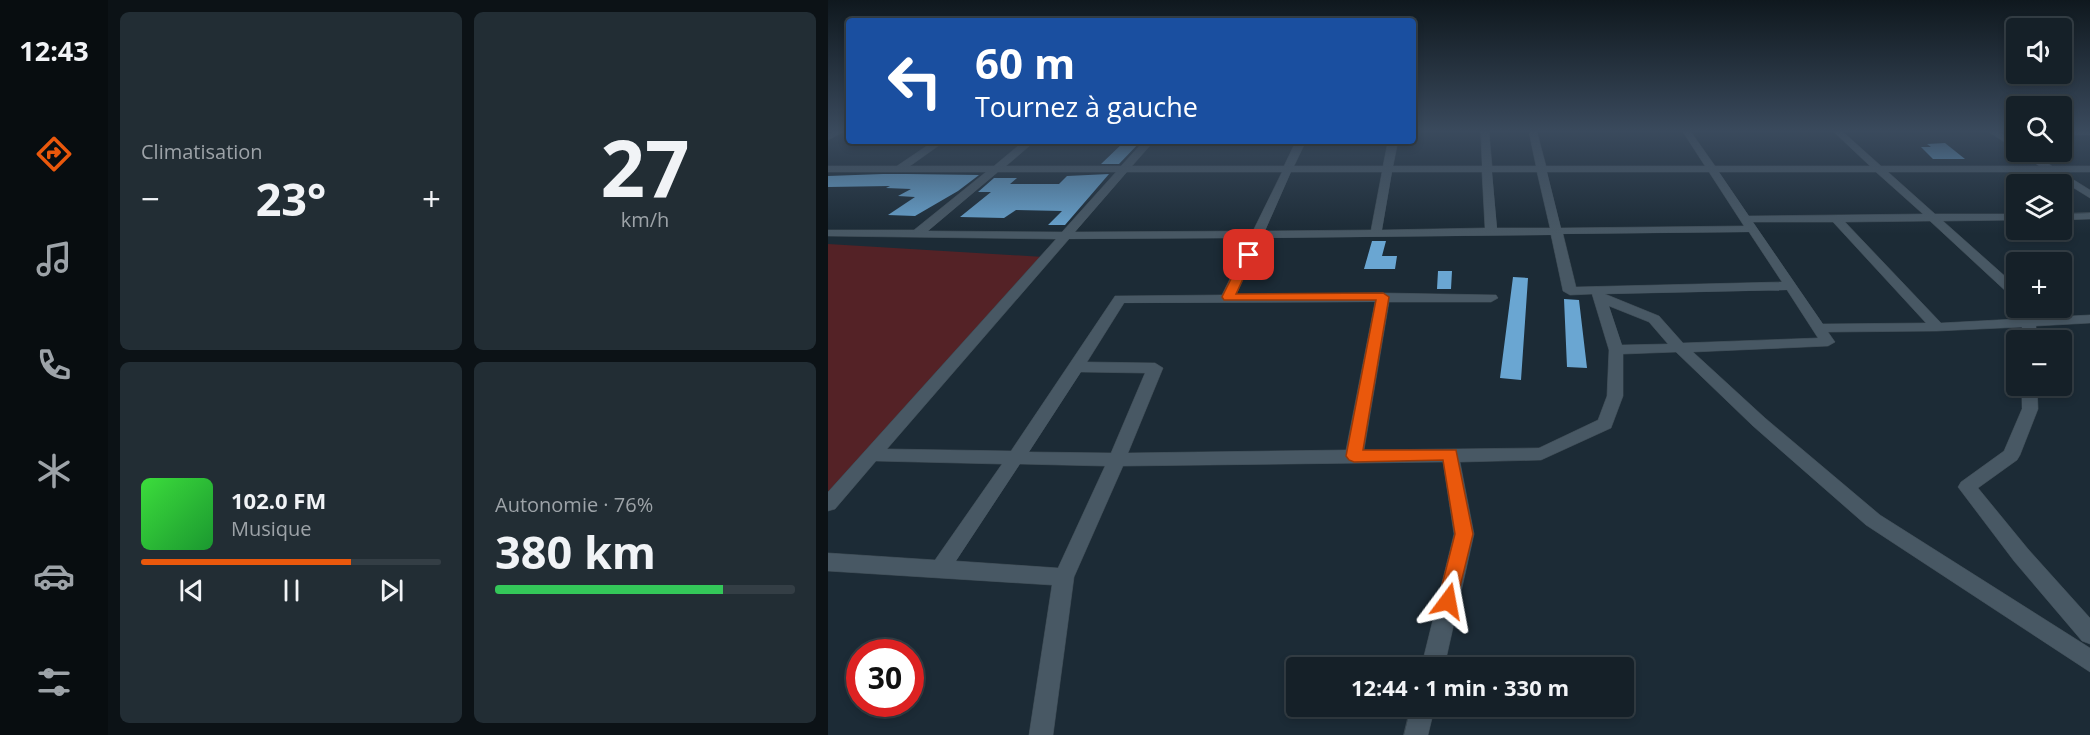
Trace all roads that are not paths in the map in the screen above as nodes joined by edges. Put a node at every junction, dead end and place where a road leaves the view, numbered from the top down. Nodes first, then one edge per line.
1 (903, 166) edge
2 (999, 166) edge
3 (1710, 166) edge
4 (1876, 166) edge
5 (2046, 166) edge
6 (1125, 168) junction
7 (1487, 168) junction
8 (828, 169) edge
9 (899, 169) junction
10 (996, 169) junction
11 (1288, 169) junction
12 (1388, 169) junction
13 (1542, 169) junction
14 (2090, 169) edge
15 (1712, 170) junction
16 (1880, 170) junction
17 (2052, 170) junction
18 (2090, 195) edge
19 (2072, 216) edge
20 (2090, 216) edge
21 (2006, 217) edge
22 (1934, 219) junction
23 (1837, 220) junction
24 (1749, 224) junction
25 (1491, 231) junction
26 (1556, 231) junction
27 (1376, 232) junction
28 (828, 233) edge
29 (1259, 233) junction
30 (916, 235) junction
31 (1065, 236) junction
32 (2006, 284) edge
33 (1790, 286) junction
34 (1598, 294) junction
35 (1228, 297) junction
36 (1383, 297) junction
37 (1491, 298) dead end
38 (2044, 318) edge
39 (2090, 319) edge
40 (2047, 321) junction
41 (2028, 322) junction
42 (1936, 327) junction
43 (1819, 328) junction
44 (2028, 330) edge
45 (1680, 348) junction
46 (1616, 350) junction
47 (1077, 367) junction
48 (2030, 396) edge
49 (1450, 454) junction
50 (872, 455) junction
51 (1354, 456) junction
52 (1015, 458) junction
53 (1117, 460) junction
54 (828, 504) edge
55 (828, 562) edge
56 (940, 569) junction
57 (1064, 577) junction
58 (2090, 634) edge
59 (1435, 657) edge
60 (2090, 661) edge
61 (1420, 717) edge
62 (1041, 735) edge
63 (1416, 735) edge

1 - 9 street
2 - 10 street
3 - 15 street
4 - 16 street
5 - 17 street
6 - 10 street
6 - 11 street
6 - 31 street
7 - 12 street
7 - 13 street
7 - 25 street
8 - 9 street
9 - 10 street
10 - 30 street
11 - 12 street
11 - 29 street
12 - 27 street
13 - 15 street
13 - 26 street
14 - 17 street
15 - 16 street
15 - 24 street
16 - 17 street
16 - 22 street
17 - 18 street
19 - 20 street
21 - 22 street
22 - 23 street
22 - 32 street
23 - 24 street
23 - 42 street
24 - 26 street
24 - 33 street
25 - 26 street
25 - 27 street
26 - 34 street
27 - 29 street
28 - 30 street
29 - 31 street
29 - 35 street
30 - 31 street
31 - 50 street
33 - 34 street
33 - 43 street
34 - 45 street
34 - 46 street
35 - 36 street
35 - 47 street
36 - 37 street
36 - 51 street
38 - 40 street
39 - 40 street
40 - 41 street
41 - 42 street
41 - 44 street
42 - 43 street
43 - 45 street
45 - 46 street
45 - 60 street
46 - 49 street
47 - 52 street
47 - 53 street
48 - 58 street
49 - 51 street
49 - 59 street
50 - 52 street
50 - 54 street
51 - 53 street
52 - 53 street
52 - 56 street
53 - 57 street
55 - 56 street
56 - 57 street
57 - 62 street
61 - 63 street

